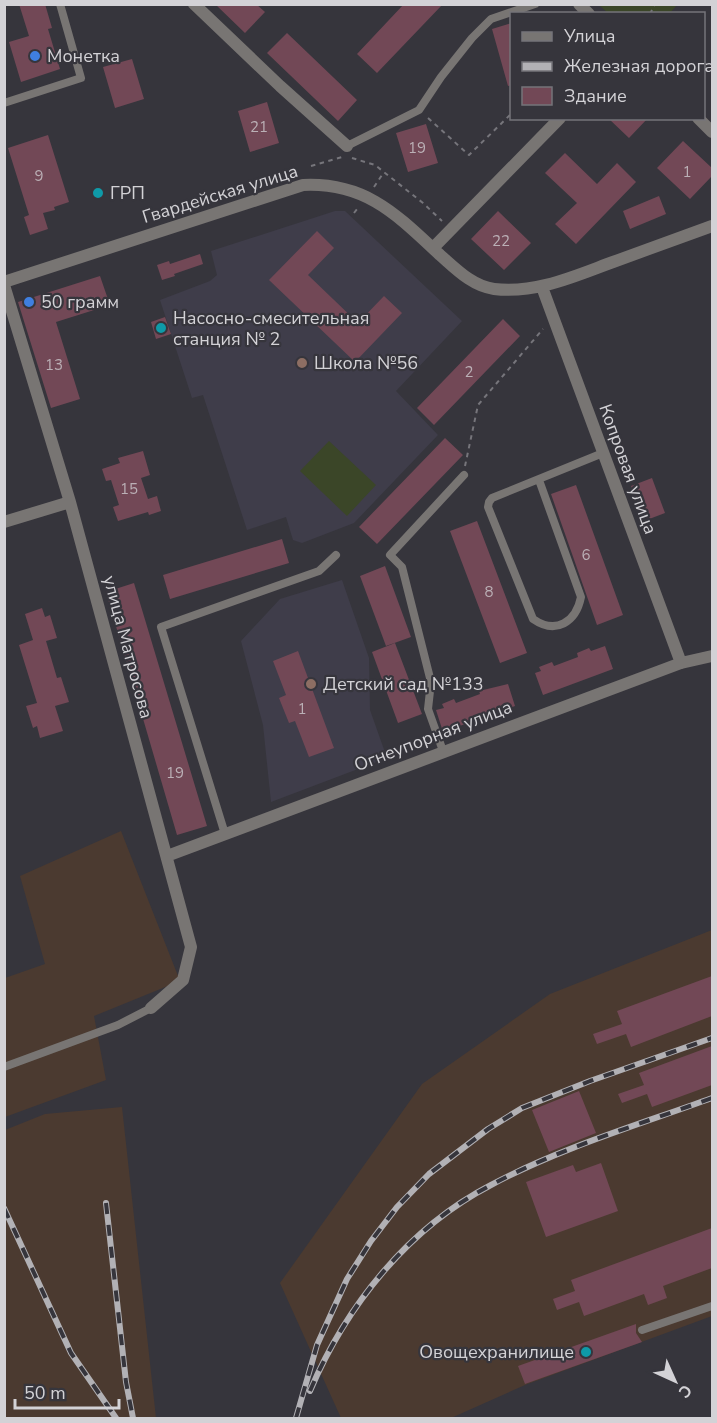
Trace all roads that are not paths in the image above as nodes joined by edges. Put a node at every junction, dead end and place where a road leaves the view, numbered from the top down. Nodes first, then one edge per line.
1 (60, 4) edge
2 (194, 4) edge
3 (535, 4) edge
4 (512, 12) edge
5 (510, 13) edge
6 (4, 103) edge
7 (558, 120) edge
8 (700, 120) edge
9 (712, 132) edge
10 (347, 146) joint
11 (712, 226) edge
12 (433, 248) junction
13 (4, 283) edge
14 (542, 287) junction
15 (603, 453) junction
16 (464, 475) road end
17 (539, 480) junction
18 (70, 501) junction
19 (4, 522) edge
20 (336, 555) dead end
21 (712, 656) edge
22 (681, 663) junction
23 (443, 751) junction
24 (225, 834) junction
25 (167, 856) junction
26 (151, 1008) joint
27 (4, 1067) edge
28 (712, 1305) edge
29 (642, 1329) dead end

1 - 6 lane
2 - 10 street
3 - 4 lane
5 - 10 lane
7 - 12 street
8 - 9 street
11 - 14 street, Гвардейская улица
12 - 13 street, Гвардейская улица
12 - 14 street, Гвардейская улица
13 - 18 street, улица Матросова
14 - 15 street, Копровая улица
15 - 17 lane
15 - 22 street, Копровая улица
16 - 23 lane
17 - 17 lane
18 - 19 street
18 - 25 street, улица Матросова
20 - 24 lane
21 - 22 street, Огнеупорная улица
22 - 23 street, Огнеупорная улица
23 - 24 street, Огнеупорная улица
24 - 25 street, Огнеупорная улица
25 - 26 street, улица Матросова
26 - 27 lane
28 - 29 lane

